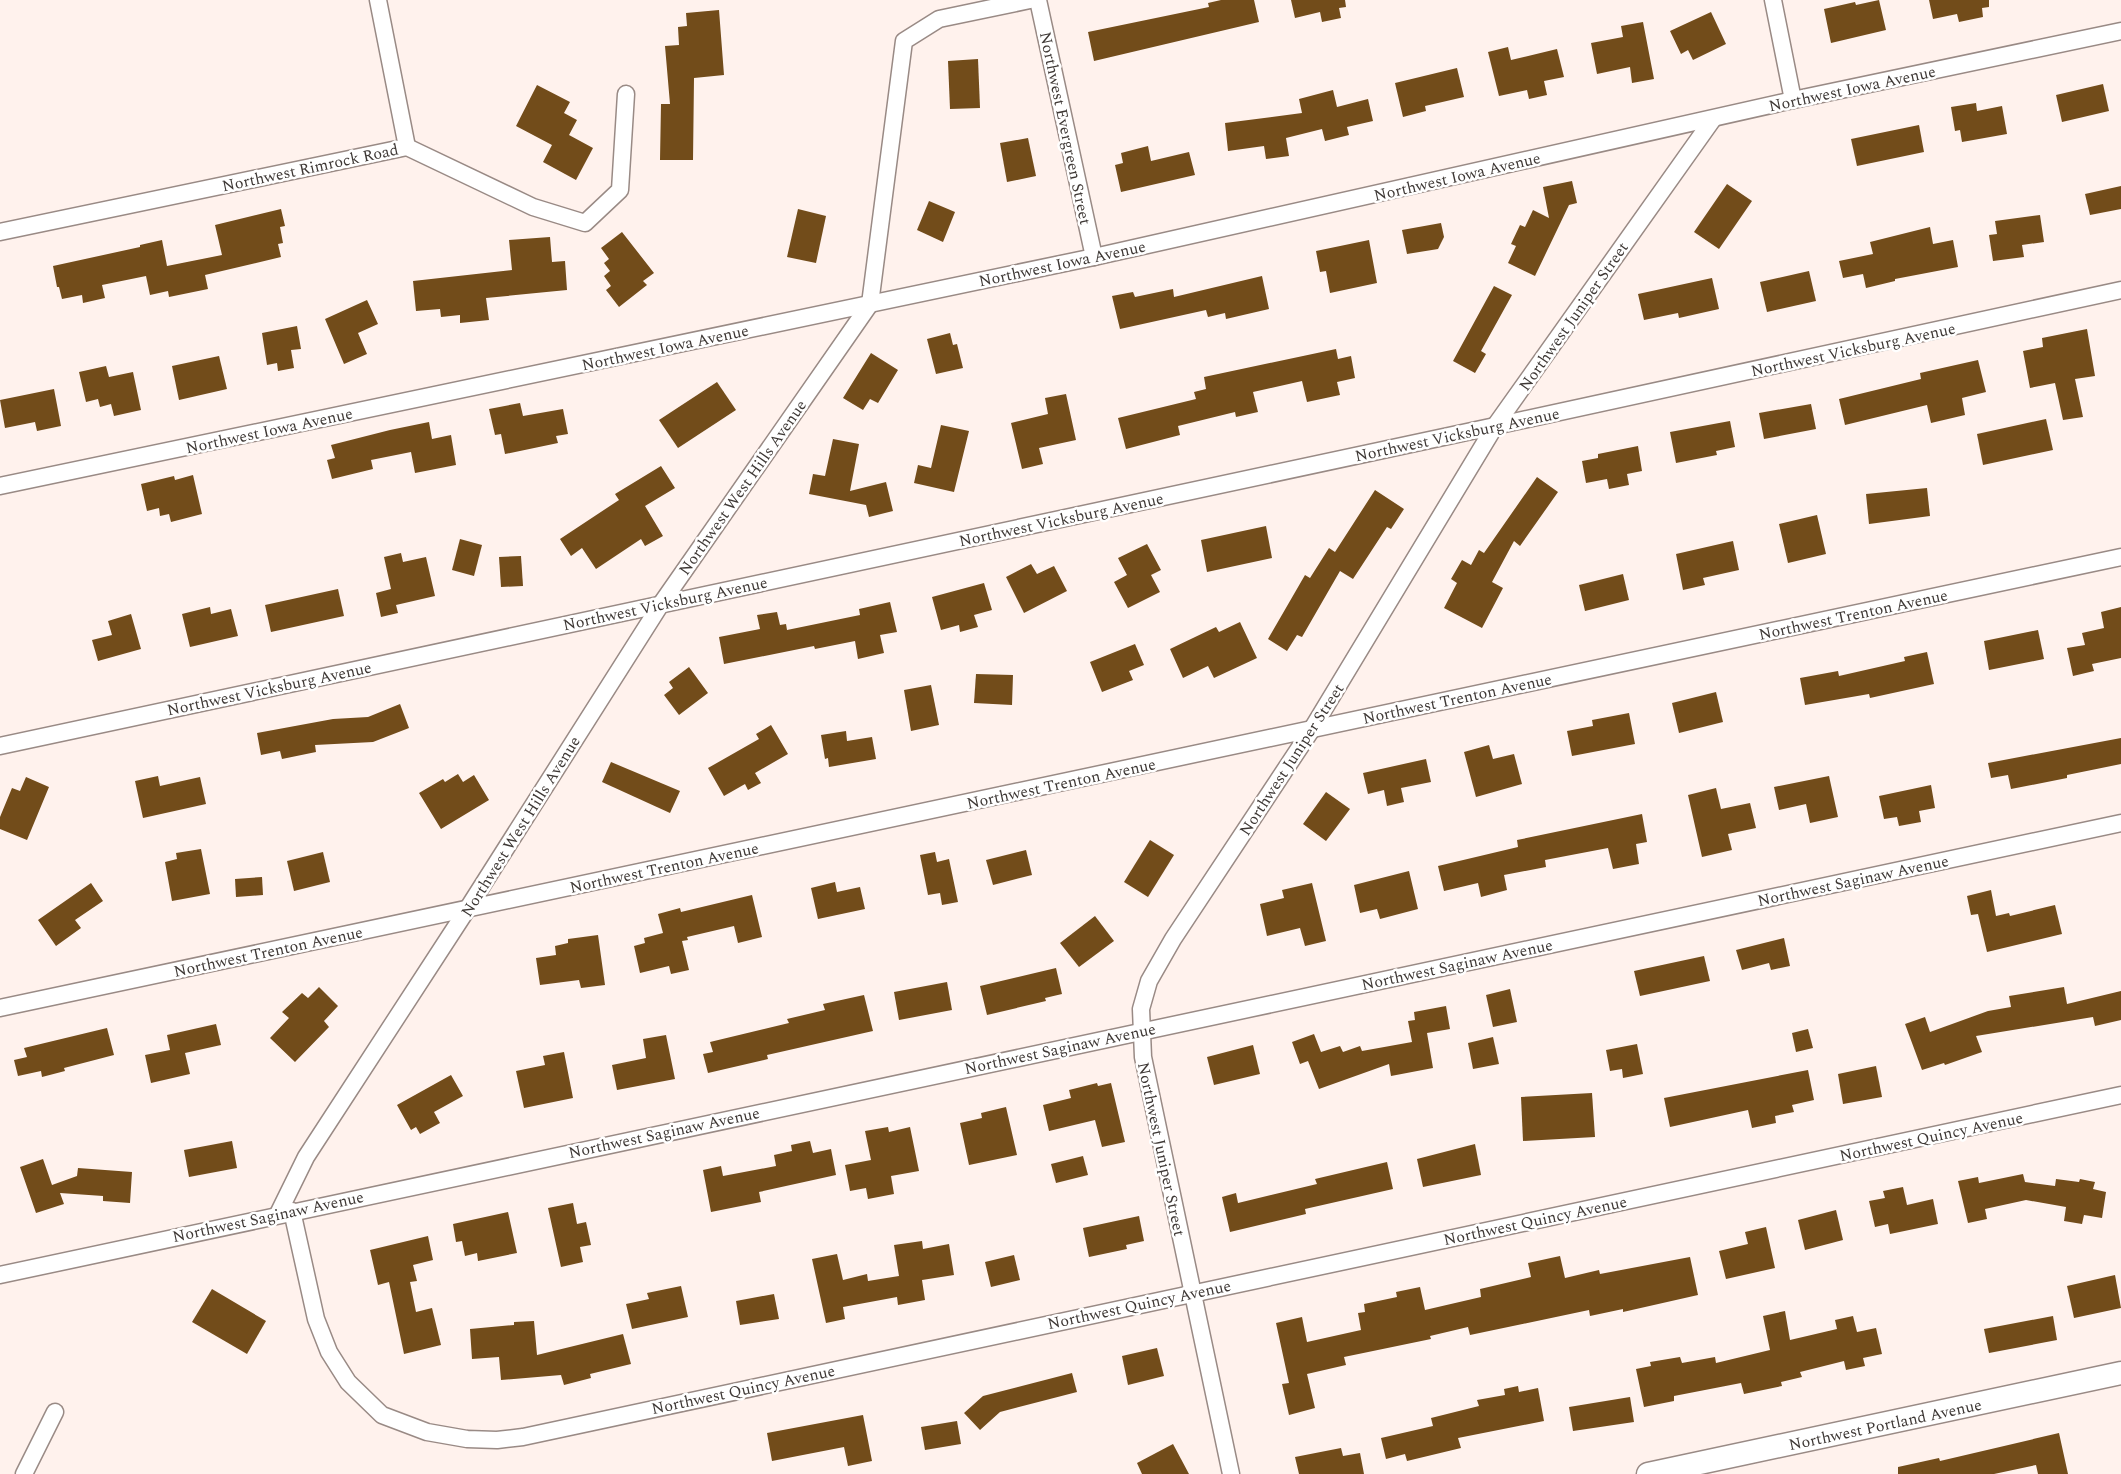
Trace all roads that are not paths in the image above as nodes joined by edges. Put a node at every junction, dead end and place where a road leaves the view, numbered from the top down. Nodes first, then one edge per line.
1 (378, 0) edge
2 (1030, 0) edge
3 (1038, 0) edge
4 (1773, 0) edge
5 (2121, 31) edge
6 (626, 94) dead end
7 (1793, 100) junction
8 (1713, 119) junction
9 (407, 147) junction
10 (0, 232) edge
11 (1094, 257) junction
12 (2121, 290) edge
13 (870, 304) junction
14 (1495, 426) junction
15 (0, 486) edge
16 (2121, 557) edge
17 (661, 604) junction
18 (1312, 729) junction
19 (0, 746) edge
20 (2121, 823) edge
21 (468, 908) junction
22 (0, 1008) edge
23 (1140, 1032) junction
24 (2121, 1095) edge
25 (285, 1212) junction
26 (0, 1274) edge
27 (1191, 1293) junction
28 (2121, 1373) edge
29 (55, 1412) dead end
30 (24, 1474) edge
31 (1231, 1474) edge
32 (1648, 1474) edge

1 - 9 street
2 - 13 street, Northwest West Hills Avenue
3 - 11 street, Northwest Evergreen Street
4 - 7 street
5 - 7 street, Northwest Iowa Avenue
6 - 9 street, Northwest Rimrock Road
7 - 8 street, Northwest Iowa Avenue
8 - 11 street, Northwest Iowa Avenue
8 - 14 street, Northwest Juniper Street
9 - 10 street, Northwest Rimrock Road
11 - 13 street, Northwest Iowa Avenue
12 - 14 street, Northwest Vicksburg Avenue
13 - 15 street, Northwest Iowa Avenue
13 - 17 street, Northwest West Hills Avenue
14 - 17 street, Northwest Vicksburg Avenue
14 - 18 street, Northwest Juniper Street
16 - 18 street, Northwest Trenton Avenue
17 - 19 street, Northwest Vicksburg Avenue
17 - 21 street, Northwest West Hills Avenue
18 - 21 street, Northwest Trenton Avenue
18 - 23 street, Northwest Juniper Street
20 - 23 street, Northwest Saginaw Avenue
21 - 22 street, Northwest Trenton Avenue
21 - 25 street, Northwest West Hills Avenue
23 - 25 street, Northwest Saginaw Avenue
23 - 27 street, Northwest Juniper Street
24 - 27 street, Northwest Quincy Avenue
25 - 26 street, Northwest Saginaw Avenue
25 - 27 street, Northwest Quincy Avenue
27 - 31 street, Northwest Juniper Street
28 - 32 street, Northwest Portland Avenue
29 - 30 street

